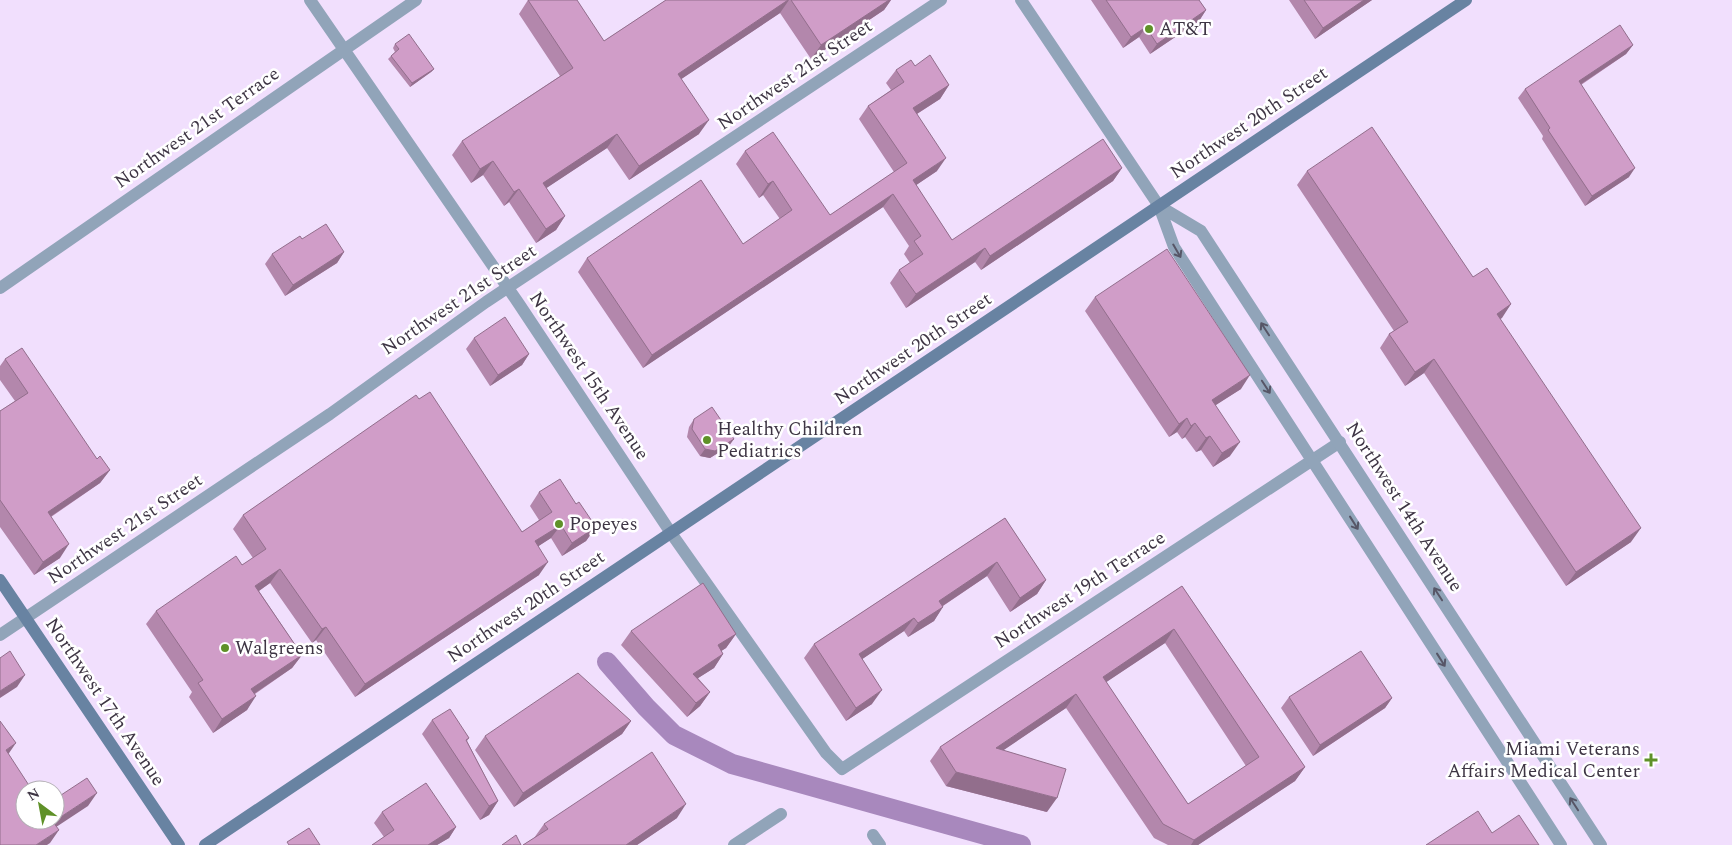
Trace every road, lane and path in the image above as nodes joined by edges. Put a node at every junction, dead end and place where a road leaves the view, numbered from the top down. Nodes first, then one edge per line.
1 (310, 0) edge
2 (416, 0) edge
3 (941, 0) edge
4 (1021, 0) edge
5 (1466, 0) edge
6 (343, 50) junction
7 (1159, 206) junction
8 (0, 288) edge
9 (508, 288) junction
10 (1340, 442) junction
11 (1313, 460) junction
12 (671, 533) junction
13 (0, 580) edge
14 (26, 618) junction
15 (0, 635) edge
16 (842, 769) joint
17 (781, 814) dead end
18 (179, 845) edge
19 (205, 845) edge
20 (734, 845) edge
21 (1562, 845) edge
22 (1601, 845) edge

1 - 6 street, Northwest 15th Avenue
2 - 6 street, Northwest 21st Terrace
3 - 9 street, Northwest 21st Street
4 - 7 street, Northwest 14th Avenue
5 - 7 main road, Northwest 20th Street
6 - 8 street, Northwest 21st Terrace
6 - 9 street, Northwest 15th Avenue
10 -> 7 street, Northwest 14th Avenue
7 -> 11 street, Northwest 14th Avenue
7 - 12 main road, Northwest 20th Street
9 - 12 street, Northwest 15th Avenue
9 - 14 street, Northwest 21st Street
10 - 11 street, Northwest 19th Terrace
22 -> 10 street, Northwest 14th Avenue
11 - 16 street, Northwest 19th Terrace
11 -> 21 street, Northwest 14th Avenue
12 - 16 street, Northwest 15th Avenue
12 - 19 main road, Northwest 20th Street
13 - 14 main road, Northwest 17th Avenue
14 - 15 street, Northwest 21st Street
14 - 18 main road, Northwest 17th Avenue
17 - 20 street

